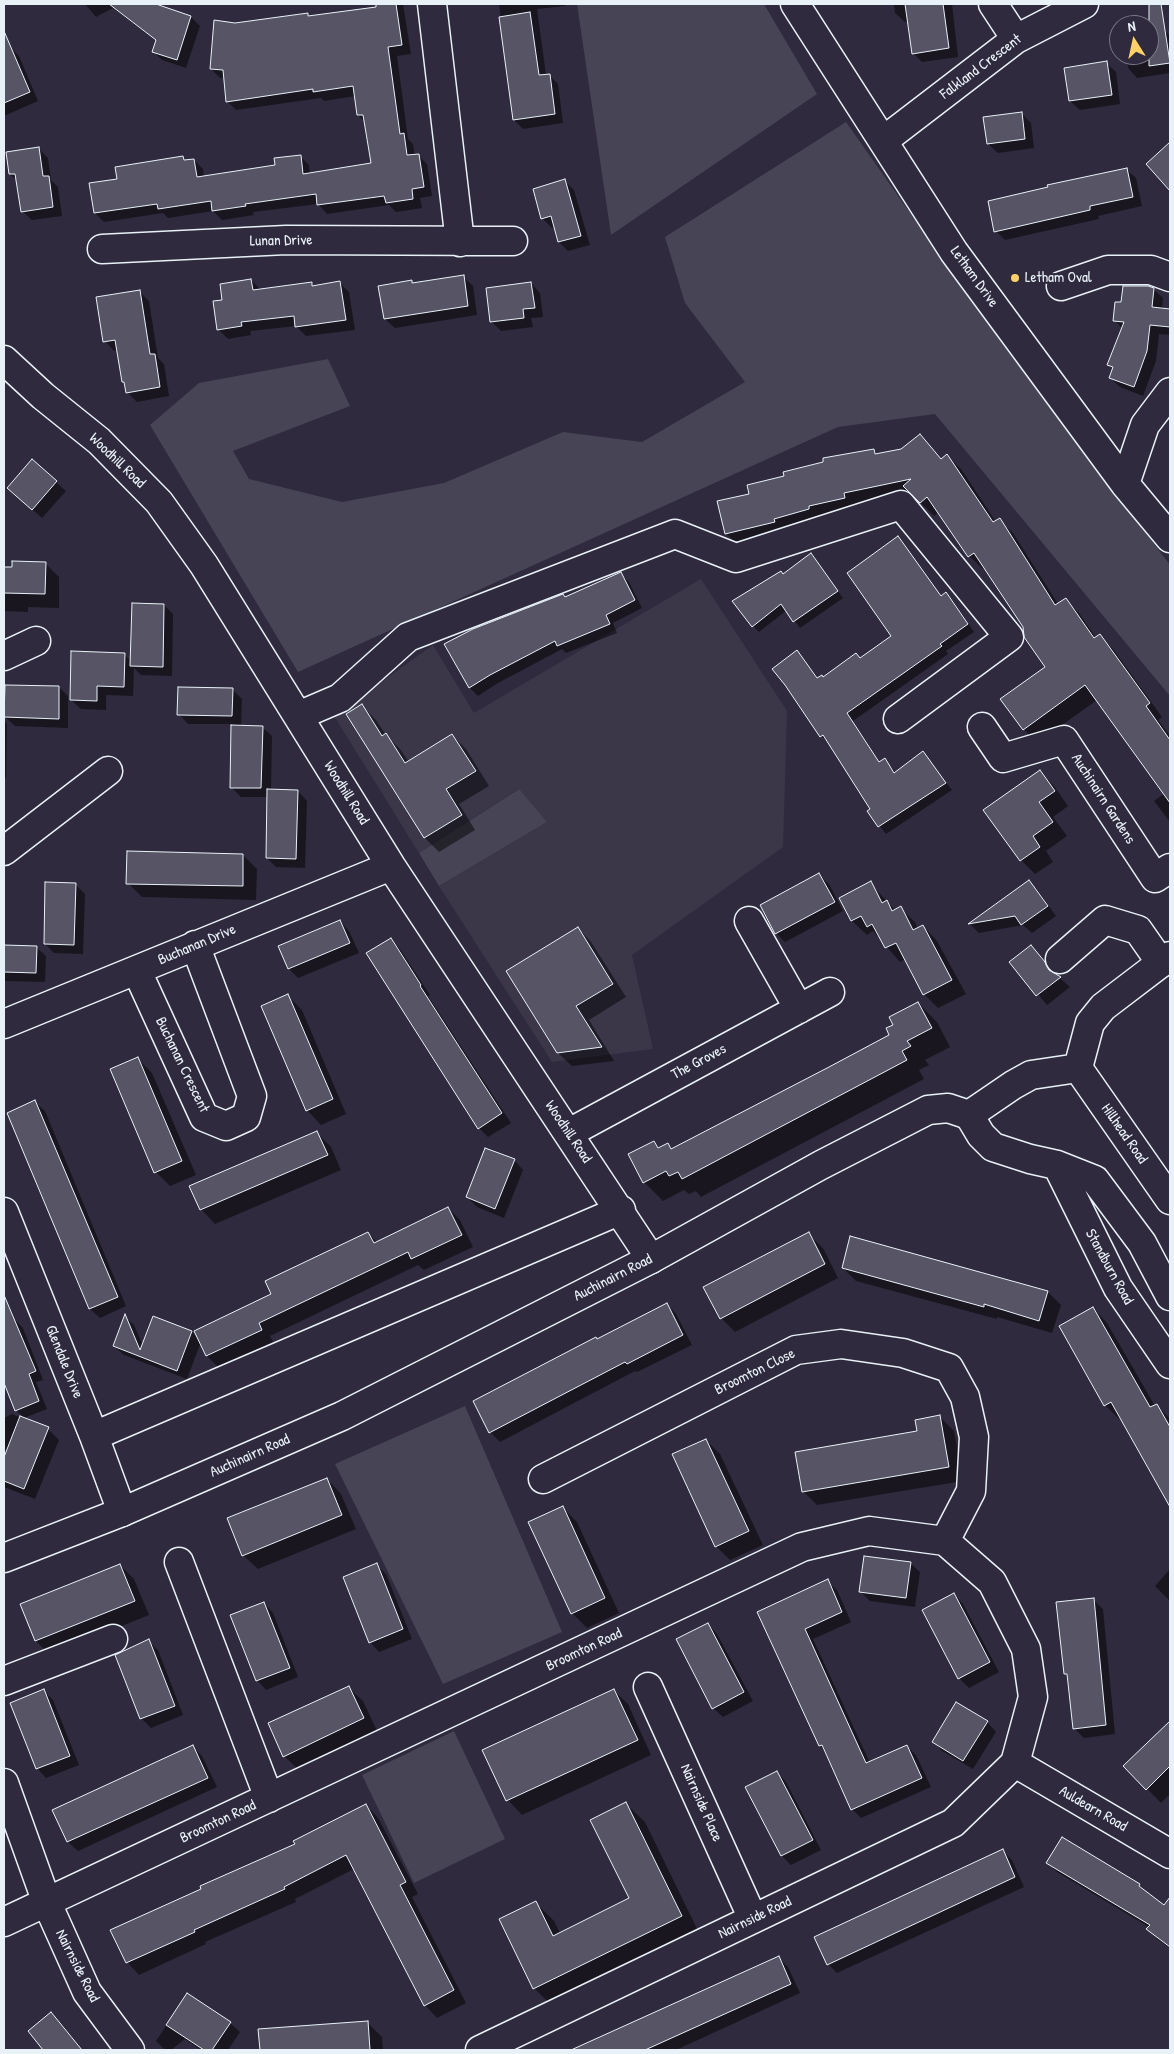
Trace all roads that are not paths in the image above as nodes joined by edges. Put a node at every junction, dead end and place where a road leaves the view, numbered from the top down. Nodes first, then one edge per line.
1 (432, 4) edge
2 (795, 4) edge
3 (993, 4) edge
4 (1084, 4) edge
5 (1016, 39) junction
6 (883, 141) junction
7 (513, 241) dead end
8 (460, 242) junction
9 (102, 249) dead end
10 (1170, 277) edge
11 (1061, 286) dead end
12 (4, 360) edge
13 (1170, 392) edge
14 (1125, 484) junction
15 (1170, 538) edge
16 (36, 641) dead end
17 (4, 656) edge
18 (298, 716) junction
19 (898, 719) dead end
20 (982, 727) dead end
21 (108, 771) dead end
22 (4, 851) edge
23 (391, 866) junction
24 (1170, 868) edge
25 (749, 921) dead end
26 (195, 945) junction
27 (1060, 959) dead end
28 (1166, 959) edge
29 (137, 971) junction
30 (830, 992) dead end
31 (799, 1009) junction
32 (4, 1024) edge
33 (1078, 1068) junction
34 (969, 1115) junction
35 (569, 1133) junction
36 (1057, 1165) junction
37 (1170, 1200) edge
38 (621, 1210) junction
39 (4, 1212) edge
40 (651, 1259) junction
41 (1170, 1296) edge
42 (1170, 1364) edge
43 (94, 1436) junction
44 (543, 1479) dead end
45 (122, 1512) junction
46 (945, 1541) junction
47 (4, 1558) edge
48 (179, 1562) dead end
49 (113, 1639) dead end
50 (4, 1681) edge
51 (648, 1687) dead end
52 (1015, 1763) junction
53 (4, 1783) edge
54 (269, 1798) junction
55 (1169, 1852) edge
56 (47, 1903) junction
57 (753, 1919) junction
58 (4, 1922) edge
59 (130, 2050) edge
60 (480, 2050) edge

1 - 8 street
2 - 6 street, Letham Drive
3 - 5 street
4 - 5 street, Falkland Crescent
5 - 6 street, Falkland Crescent
6 - 14 street, Letham Drive
7 - 8 street, Lunan Drive
8 - 9 street, Lunan Drive
10 - 11 street
12 - 18 street, Woodhill Road
13 - 14 street
14 - 15 street, Letham Drive
16 - 17 street
18 - 19 street
18 - 23 street, Woodhill Road
20 - 24 street, Auchinairn Gardens
21 - 22 street
23 - 26 street, Buchanan Drive
23 - 35 street, Woodhill Road
25 - 31 street
26 - 29 street, Buchanan Drive
26 - 29 street, Buchanan Crescent
27 - 28 street
28 - 33 street
29 - 32 street, Buchanan Drive
30 - 31 street, The Groves
31 - 35 street, The Groves
33 - 34 street
33 - 37 street, Hillhead Road
34 - 36 street
34 - 40 street, Auchinairn Road
35 - 38 street, Woodhill Road
36 - 41 street
36 - 42 street, Standburn Road
38 - 40 street, Woodhill Road
38 - 43 street
39 - 43 street, Glendale Drive
40 - 45 street, Auchinairn Road
43 - 45 street, Glendale Drive
44 - 46 street, Broomton Close
45 - 47 street, Auchinairn Road
46 - 52 street
46 - 54 street, Broomton Road
48 - 54 street
49 - 50 street
51 - 57 street, Nairnside Place
52 - 55 street, Auldearn Road
52 - 57 street, Nairnside Road
53 - 56 street, Nairnside Road
54 - 56 street, Broomton Road
56 - 58 street, Broomton Road
56 - 59 street, Nairnside Road
57 - 60 street, Nairnside Road

